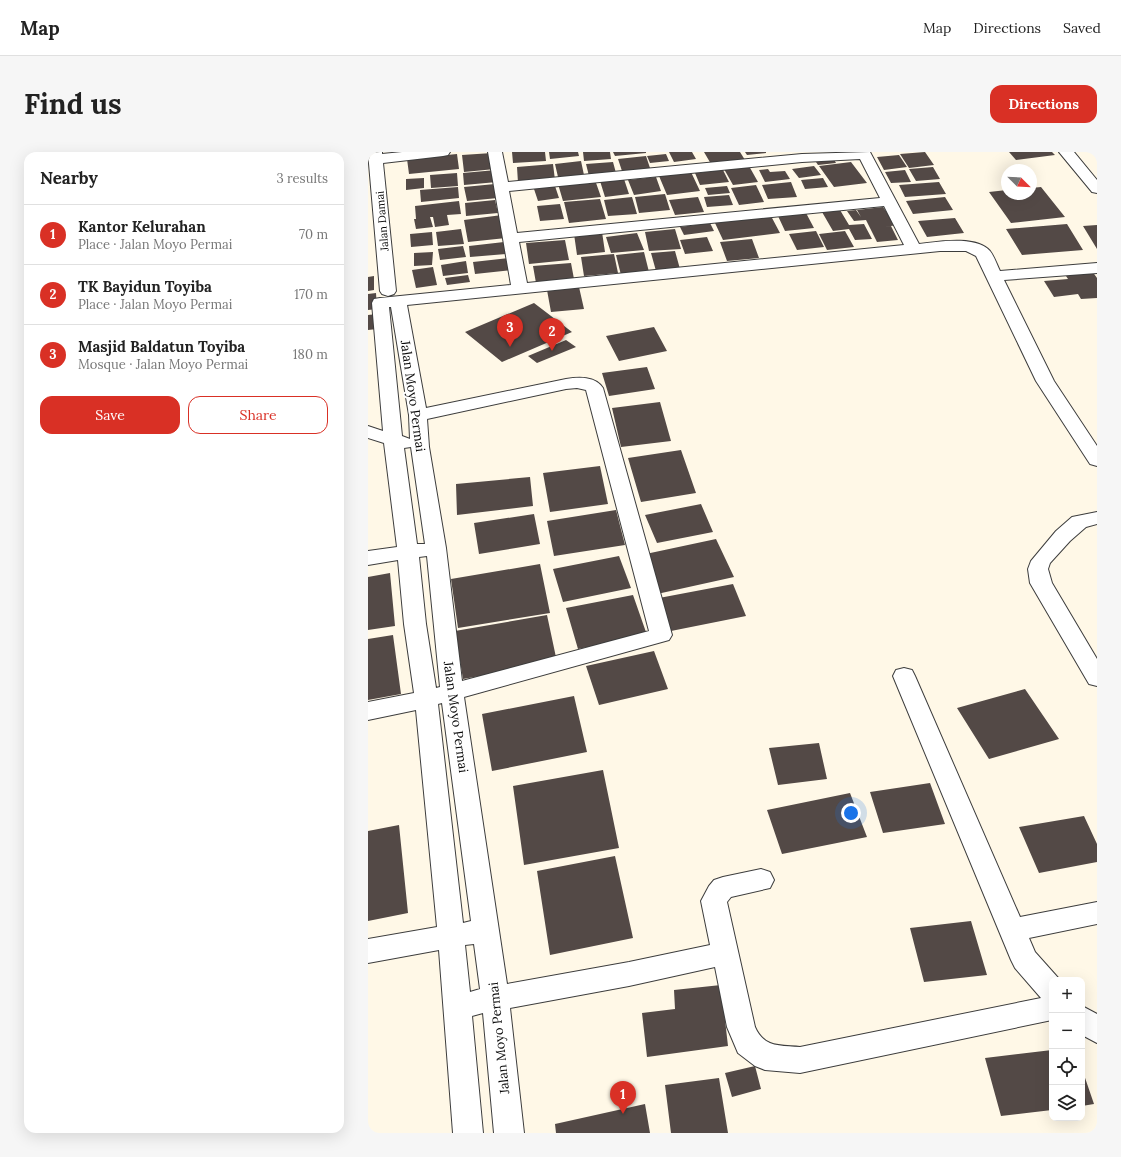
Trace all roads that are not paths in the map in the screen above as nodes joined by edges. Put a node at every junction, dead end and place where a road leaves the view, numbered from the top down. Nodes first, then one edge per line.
1 (443, 152) edge
2 (495, 152) edge
3 (1066, 152) edge
4 (864, 153) edge
5 (376, 156) edge
6 (502, 187) junction
7 (1097, 189) edge
8 (890, 200) junction
9 (511, 238) junction
10 (914, 249) junction
11 (1097, 268) edge
12 (994, 276) junction
13 (520, 289) junction
14 (389, 298) junction
15 (418, 415) junction
16 (368, 432) edge
17 (393, 439) junction
18 (420, 447) junction
19 (1097, 460) edge
20 (1097, 518) edge
21 (436, 548) junction
22 (408, 552) junction
23 (368, 558) edge
24 (904, 676) dead end
25 (1097, 678) edge
26 (452, 692) junction
27 (426, 699) junction
28 (368, 710) edge
29 (761, 880) dead end
30 (1097, 913) edge
31 (486, 930) junction
32 (1013, 930) junction
33 (451, 936) junction
34 (368, 951) edge
35 (725, 953) junction
36 (1049, 988) edge
37 (495, 998) junction
38 (457, 1007) junction
39 (1049, 1009) edge
40 (1085, 1021) edge
41 (1097, 1030) edge
42 (468, 1133) edge
43 (509, 1133) edge

1 - 5 street
2 - 6 street
3 - 7 street
4 - 6 street
4 - 8 street
5 - 14 street, Jalan Damai
6 - 9 street
8 - 9 street
8 - 10 street
9 - 13 street
10 - 12 street
10 - 13 street
11 - 12 street
12 - 19 street
13 - 14 street
14 - 15 street, Jalan Moyo Permai
14 - 17 street, Jalan Moyo Permai
15 - 18 street, Jalan Moyo Permai
15 - 26 street
16 - 17 street
17 - 18 street
17 - 22 street, Jalan Moyo Permai
18 - 21 street, Jalan Moyo Permai
20 - 25 street
21 - 22 street
21 - 26 street, Jalan Moyo Permai
22 - 23 street
22 - 27 street, Jalan Moyo Permai
24 - 32 street
26 - 27 street
26 - 31 street, Jalan Moyo Permai
27 - 28 street
27 - 33 street, Jalan Moyo Permai
29 - 35 street
30 - 32 street
31 - 33 street
31 - 37 street, Jalan Moyo Permai
32 - 36 street
33 - 34 street
33 - 38 street, Jalan Moyo Permai
35 - 37 street
35 - 39 street
37 - 38 street
37 - 43 street, Jalan Moyo Permai
38 - 42 street, Jalan Moyo Permai
40 - 41 street

